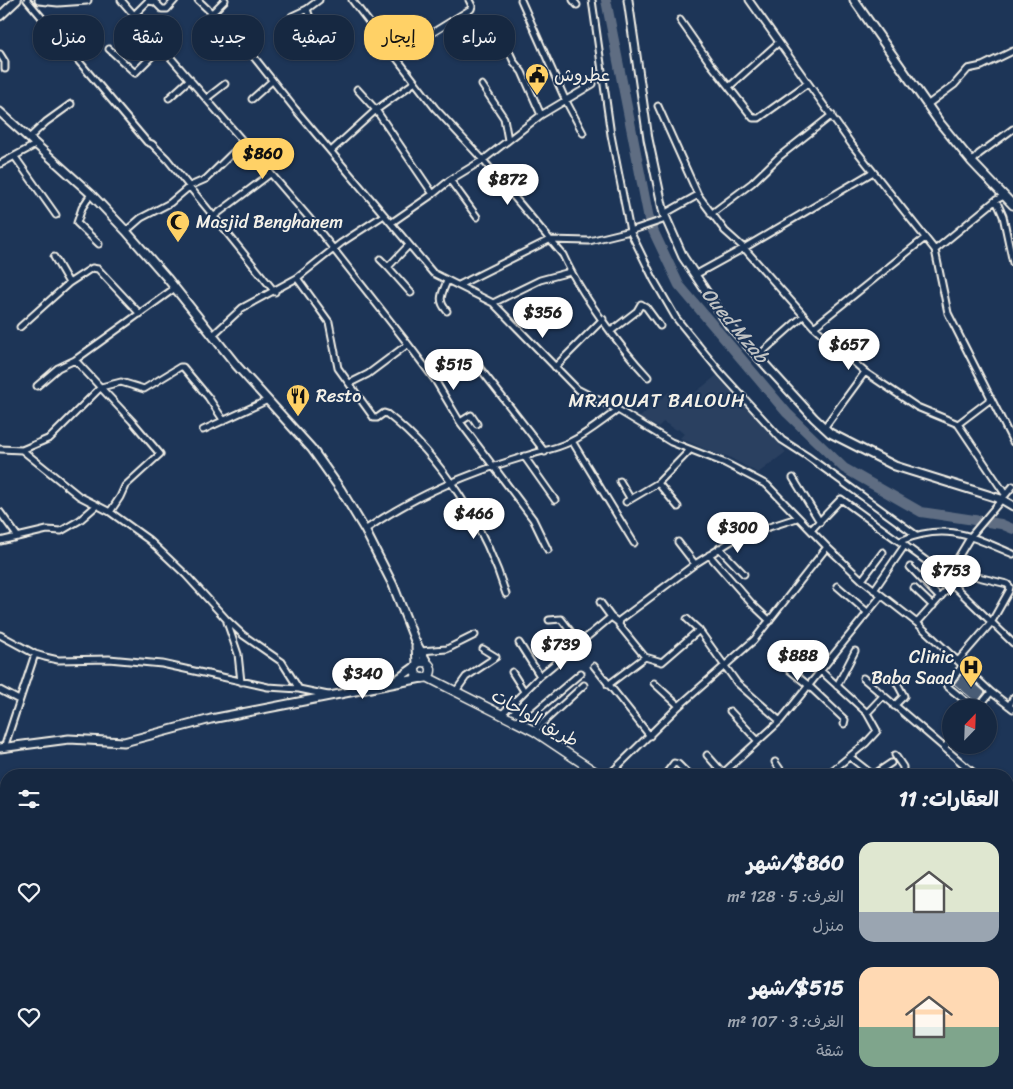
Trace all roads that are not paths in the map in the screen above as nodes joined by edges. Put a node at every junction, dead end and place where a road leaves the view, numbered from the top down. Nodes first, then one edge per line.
1 (17, 0) edge
2 (27, 0) edge
3 (40, 0) edge
4 (87, 0) edge
5 (121, 0) edge
6 (175, 0) edge
7 (198, 0) edge
8 (225, 0) edge
9 (320, 0) edge
10 (362, 0) edge
11 (469, 0) edge
12 (521, 0) edge
13 (573, 0) edge
14 (592, 0) edge
15 (628, 0) edge
16 (750, 0) edge
17 (854, 0) edge
18 (354, 2) edge
19 (577, 5) dead end
20 (307, 9) junction
21 (211, 14) junction
22 (134, 15) joint
23 (294, 15) edge
24 (309, 15) edge
25 (364, 15) edge
26 (0, 16) edge
27 (680, 20) dead end
28 (434, 32) edge
29 (778, 43) junction
30 (109, 49) dead end
31 (1013, 51) edge
32 (0, 54) edge
33 (114, 54) edge
34 (121, 60) edge
35 (148, 60) edge
36 (173, 60) edge
37 (398, 60) edge
38 (513, 60) edge
39 (5, 69) dead end
40 (190, 79) junction
41 (272, 81) junction
42 (415, 82) junction
43 (808, 83) junction
44 (225, 84) dead end
45 (594, 84) dead end
46 (482, 85) dead end
47 (729, 87) junction
48 (357, 89) dead end
49 (168, 98) dead end
50 (207, 98) junction
51 (252, 99) dead end
52 (565, 99) junction
53 (71, 104) dead end
54 (927, 105) junction
55 (658, 106) dead end
56 (376, 110) junction
57 (0, 112) edge
58 (541, 115) junction
59 (832, 115) junction
60 (1013, 129) edge
61 (583, 134) dead end
62 (29, 138) junction
63 (508, 140) junction
64 (244, 142) junction
65 (35, 145) junction
66 (331, 151) junction
67 (14, 157) junction
68 (483, 160) junction
69 (972, 162) junction
70 (0, 164) edge
71 (873, 172) junction
72 (270, 174) junction
73 (450, 180) junction
74 (190, 186) junction
75 (91, 194) junction
76 (433, 194) junction
77 (698, 195) junction
78 (1004, 196) junction
79 (996, 200) junction
80 (1013, 205) edge
81 (710, 214) junction
82 (56, 215) dead end
83 (384, 215) junction
84 (665, 216) junction
85 (213, 217) junction
86 (477, 217) dead end
87 (391, 223) junction
88 (126, 230) junction
89 (630, 231) junction
90 (925, 238) junction
91 (549, 240) junction
92 (99, 244) dead end
93 (409, 245) junction
94 (744, 248) junction
95 (333, 249) junction
96 (934, 250) junction
97 (54, 257) dead end
98 (380, 259) dead end
99 (1013, 263) edge
100 (388, 267) junction
101 (570, 272) junction
102 (695, 275) junction
103 (297, 278) junction
104 (447, 281) junction
105 (69, 283) junction
106 (459, 285) junction
107 (175, 288) junction
108 (275, 292) junction
109 (411, 292) dead end
110 (493, 304) junction
111 (447, 311) dead end
112 (140, 314) junction
113 (803, 316) junction
114 (603, 319) junction
115 (660, 326) dead end
116 (20, 327) dead end
117 (814, 327) junction
118 (611, 331) junction
119 (212, 335) junction
120 (408, 344) junction
121 (758, 356) junction
122 (75, 360) junction
123 (555, 367) junction
124 (866, 372) junction
125 (648, 377) dead end
126 (435, 380) junction
127 (350, 383) junction
128 (37, 386) dead end
129 (101, 387) junction
130 (991, 399) junction
131 (268, 400) junction
132 (618, 410) junction
133 (224, 421) junction
134 (460, 422) junction
135 (477, 424) dead end
136 (958, 424) junction
137 (824, 428) junction
138 (202, 430) dead end
139 (572, 441) junction
140 (1013, 442) edge
141 (0, 449) edge
142 (22, 450) junction
143 (690, 450) junction
144 (545, 452) junction
145 (524, 456) junction
146 (494, 467) junction
147 (793, 478) dead end
148 (620, 481) dead end
149 (450, 483) junction
150 (658, 483) junction
151 (1013, 486) edge
152 (1001, 499) junction
153 (554, 500) dead end
154 (96, 506) junction
155 (1013, 506) edge
156 (678, 507) dead end
157 (0, 512) edge
158 (110, 512) junction
159 (797, 518) junction
160 (820, 522) junction
161 (364, 530) junction
162 (811, 530) junction
163 (972, 534) junction
164 (0, 535) edge
165 (916, 535) junction
166 (18, 537) junction
167 (10, 539) junction
168 (0, 541) edge
169 (678, 542) dead end
170 (634, 543) dead end
171 (902, 543) junction
172 (826, 547) junction
173 (720, 548) junction
174 (548, 550) dead end
175 (883, 552) dead end
176 (1013, 554) edge
177 (709, 555) junction
178 (695, 564) junction
179 (910, 567) dead end
180 (744, 574) dead end
181 (947, 576) junction
182 (978, 577) dead end
183 (862, 580) junction
184 (952, 584) junction
185 (837, 586) dead end
186 (914, 588) dead end
187 (874, 590) junction
188 (1011, 592) edge
189 (506, 594) dead end
190 (881, 596) junction
191 (940, 598) junction
192 (600, 602) dead end
193 (933, 606) junction
194 (867, 612) junction
195 (610, 617) junction
196 (687, 619) dead end
197 (226, 620) junction
198 (549, 620) dead end
199 (770, 621) junction
200 (619, 623) junction
201 (916, 623) junction
202 (991, 623) junction
203 (700, 630) junction
204 (0, 635) edge
205 (475, 635) dead end
206 (415, 640) junction
207 (519, 642) dead end
208 (579, 642) junction
209 (1013, 643) edge
210 (483, 650) dead end
211 (420, 651) junction
212 (855, 651) dead end
213 (35, 654) junction
214 (646, 657) junction
215 (775, 658) dead end
216 (958, 661) junction
217 (426, 662) junction
218 (416, 665) junction
219 (963, 665) junction
220 (594, 666) dead end
221 (724, 668) junction
222 (821, 671) junction
223 (512, 672) dead end
224 (581, 673) dead end
225 (426, 675) junction
226 (540, 676) junction
227 (863, 678) dead end
228 (241, 682) junction
229 (393, 682) junction
230 (654, 683) dead end
231 (897, 683) dead end
232 (608, 684) junction
233 (808, 684) junction
234 (584, 686) dead end
235 (837, 686) junction
236 (299, 688) junction
237 (0, 690) edge
238 (455, 690) junction
239 (524, 691) junction
240 (991, 692) junction
241 (328, 695) junction
242 (883, 696) junction
243 (1013, 698) edge
244 (963, 699) edge
245 (985, 699) edge
246 (19, 700) junction
247 (679, 706) junction
248 (894, 706) junction
249 (1011, 708) edge
250 (730, 711) dead end
251 (866, 713) junction
252 (501, 715) junction
253 (780, 721) junction
254 (521, 724) junction
255 (844, 724) dead end
256 (534, 732) junction
257 (650, 736) junction
258 (758, 741) junction
259 (942, 746) edge
260 (2, 748) edge
261 (951, 754) edge
262 (707, 755) dead end
263 (895, 755) dead end
264 (850, 757) junction
265 (775, 762) dead end
266 (891, 763) dead end
267 (591, 769) edge
268 (615, 769) edge
269 (670, 769) edge
270 (683, 769) edge
271 (718, 769) edge
272 (727, 769) edge
273 (780, 769) edge
274 (835, 769) edge
275 (865, 769) edge
276 (882, 769) edge
277 (903, 769) edge
278 (969, 769) edge

1 - 26 street
2 - 74 street
3 - 4 street
5 - 22 street
6 - 22 street
7 - 21 street
8 - 21 street
9 - 20 street
10 - 18 street
11 - 28 street
12 - 52 street
13 - 19 street
14 - 89 street
15 - 84 street
16 - 29 street
17 - 54 street
18 - 25 street
20 - 23 street
20 - 24 street
21 - 41 street
27 - 47 street
29 - 43 street
29 - 47 street
30 - 33 street
31 - 54 street
32 - 39 street
34 - 35 street
36 - 40 street
37 - 42 street
38 - 58 street
40 - 49 street
40 - 50 street
41 - 51 street
41 - 66 street
42 - 56 street
42 - 68 street
43 - 47 street
43 - 59 street
44 - 50 street
45 - 52 street
46 - 63 street
48 - 56 street
50 - 64 street
52 - 58 street
52 - 61 street
53 - 62 street
54 - 69 street
55 - 77 street
56 - 66 street
56 - 76 street
57 - 62 street
58 - 63 street
59 - 71 street
59 - 81 street
60 - 69 street
62 - 65 street
63 - 68 street
64 - 72 street
64 - 74 street
65 - 67 street
65 - 75 street
66 - 83 street
67 - 70 street
67 - 82 street
68 - 73 street
68 - 91 street
69 - 78 street
71 - 90 street
71 - 94 street
72 - 85 street
72 - 95 street
73 - 76 street
73 - 86 street
74 - 85 street
74 - 88 street
75 - 88 street
75 - 92 street
76 - 87 street
77 - 81 street
77 - 84 street
78 - 79 street
78 - 80 street
79 - 96 street
79 - 99 street
81 - 94 street
83 - 87 street
83 - 95 street
84 - 89 street
84 - 102 street
85 - 108 street
87 - 93 street
88 - 107 street
89 - 91 street
89 - 165 street
90 - 96 street
90 - 117 street
91 - 101 street
91 - 106 street
93 - 100 street
93 - 104 street
94 - 102 street
94 - 113 street
95 - 103 street
95 - 120 street
96 - 130 street
97 - 105 street
98 - 100 street
100 - 109 street
101 - 110 street
101 - 114 street
102 - 121 street
103 - 108 street
103 - 127 street
104 - 106 street
104 - 111 street
105 - 112 street
105 - 116 street
106 - 110 street
107 - 112 street
107 - 119 street
108 - 119 street
110 - 123 street
112 - 122 street
113 - 117 street
113 - 121 street
114 - 118 street
114 - 123 street
115 - 118 street
117 - 124 street
118 - 125 street
119 - 131 street
120 - 126 street
120 - 127 street
121 - 137 street
122 - 128 street
122 - 129 street
123 - 132 street
124 - 136 street
124 - 137 street
126 - 134 street
126 - 144 street
127 - 149 street
129 - 133 street
129 - 142 street
129 - 158 street
130 - 136 street
130 - 140 street
131 - 133 street
131 - 161 street
132 - 139 street
132 - 143 street
133 - 138 street
134 - 135 street
134 - 146 street
136 - 152 street
137 - 152 street
139 - 144 street
139 - 170 street
141 - 142 street
142 - 154 street
143 - 150 street
143 - 159 street
144 - 145 street
145 - 146 street
145 - 153 street
146 - 149 street
146 - 174 street
147 - 160 street
148 - 150 street
149 - 161 street
149 - 189 street
150 - 156 street
151 - 152 street
152 - 155 street
152 - 163 street
154 - 158 street
154 - 166 street
157 - 166 street
158 - 197 street
159 - 162 street
159 - 173 street
160 - 162 street
160 - 171 street
161 - 206 street
162 - 172 street
163 - 165 street
163 - 176 street
163 - 181 street
164 - 167 street
165 - 171 street
166 - 167 street
167 - 168 street
169 - 178 street
171 - 181 street
171 - 187 street
172 - 183 street
172 - 199 street
173 - 177 street
173 - 180 street
175 - 183 street
177 - 178 street
177 - 199 street
178 - 200 street
179 - 191 street
181 - 184 street
182 - 188 street
183 - 187 street
184 - 191 street
184 - 202 street
185 - 194 street
186 - 193 street
187 - 190 street
188 - 202 street
190 - 194 street
190 - 201 street
191 - 193 street
192 - 195 street
193 - 201 street
194 - 222 street
195 - 200 street
195 - 208 street
196 - 203 street
197 - 228 street
197 - 236 street
198 - 208 street
199 - 221 street
200 - 214 street
201 - 216 street
202 - 209 street
202 - 216 street
203 - 214 street
203 - 221 street
204 - 213 street
205 - 211 street
206 - 211 street
206 - 218 street
207 - 226 street
208 - 226 street
210 - 238 street
211 - 217 street
212 - 235 street
213 - 228 street
213 - 246 street
214 - 232 street
215 - 233 street
216 - 219 street
217 - 218 main road
217 - 225 main road
218 - 225 main road
218 - 229 street
219 - 240 street
219 - 244 street
220 - 232 street
221 - 247 street
221 - 253 street
222 - 233 street
222 - 235 street
223 - 239 street
224 - 254 street
225 - 229 street
225 - 238 main road, طريق الواحات
226 - 239 street
227 - 242 street
228 - 236 street
229 - 241 street
230 - 247 street
231 - 248 street
232 - 257 street
233 - 253 street
233 - 255 street
234 - 256 street
235 - 251 street
236 - 241 street
237 - 246 street
238 - 252 main road, طريق الواحات
239 - 252 street
240 - 245 street
240 - 249 street
241 - 260 street
242 - 248 street
242 - 251 street
243 - 249 street
246 - 260 street
247 - 257 street
248 - 259 street
250 - 258 street
251 - 264 street
252 - 254 main road, طريق الواحات
253 - 258 street
254 - 256 main road, طريق الواحات
256 - 267 main road, طريق الواحات
257 - 268 street
258 - 272 street
261 - 278 street
262 - 271 street
263 - 277 street
264 - 274 street
264 - 275 street
265 - 273 street
266 - 276 street
269 - 270 street

